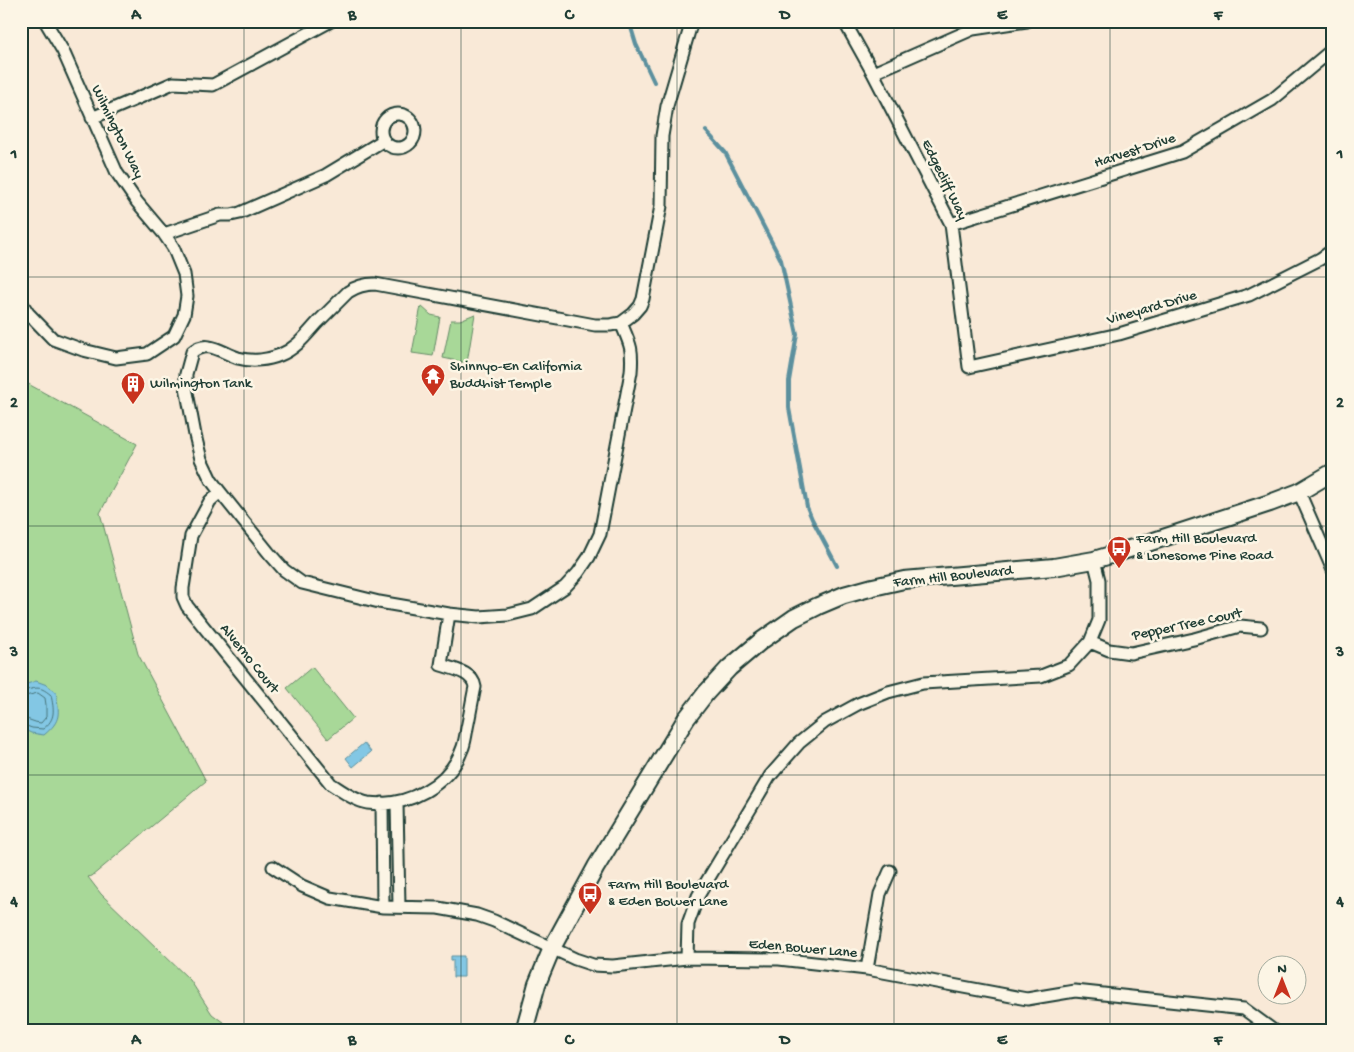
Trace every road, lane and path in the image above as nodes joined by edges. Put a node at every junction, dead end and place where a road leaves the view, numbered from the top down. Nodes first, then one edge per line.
1 (45, 21) edge
2 (331, 21) edge
3 (692, 21) edge
4 (844, 21) edge
5 (1027, 21) edge
6 (1333, 49) edge
7 (873, 73) junction
8 (92, 118) junction
9 (384, 140) dead end
10 (951, 224) junction
11 (164, 234) junction
12 (1333, 250) edge
13 (21, 302) edge
14 (621, 323) junction
15 (969, 368) joint
16 (1333, 472) edge
17 (220, 492) junction
18 (1299, 492) junction
19 (1094, 560) junction
20 (1333, 570) edge
21 (449, 614) junction
22 (1261, 628) dead end
23 (1090, 642) junction
24 (382, 803) junction
25 (397, 803) junction
26 (273, 867) dead end
27 (890, 871) dead end
28 (383, 907) junction
29 (398, 907) junction
30 (552, 948) junction
31 (687, 958) junction
32 (867, 969) junction
33 (524, 1031) edge
34 (1274, 1031) edge

1 - 8 street, Wilmington Way
2 - 8 street
3 - 14 street
4 - 7 street, Edgecliff Way
5 - 7 street
6 - 10 street, Harvest Drive
7 - 10 street, Edgecliff Way
8 - 11 street, Wilmington Way
9 - 11 street
10 - 15 street, Edgecliff Way
11 - 13 street, Wilmington Way
12 - 15 street, Vineyard Drive
14 - 17 street
14 - 21 street
16 - 18 main road, Farm Hill Boulevard
17 - 21 street
17 - 24 street, Alverno Court
18 - 19 main road, Farm Hill Boulevard
18 - 20 street
19 - 23 street
19 - 30 main road, Farm Hill Boulevard
21 - 25 street, Alverno Court
22 - 23 street, Pepper Tree Court
23 - 31 street
24 - 25 street, Alverno Court
24 - 28 street
25 - 29 street
26 - 28 street, Eden Bower Lane
27 - 32 street
28 - 29 street, Eden Bower Lane
29 - 30 street, Eden Bower Lane
30 - 31 street, Eden Bower Lane
30 - 33 main road, Farm Hill Boulevard
31 - 32 street, Eden Bower Lane
32 - 34 street, Eden Bower Lane

